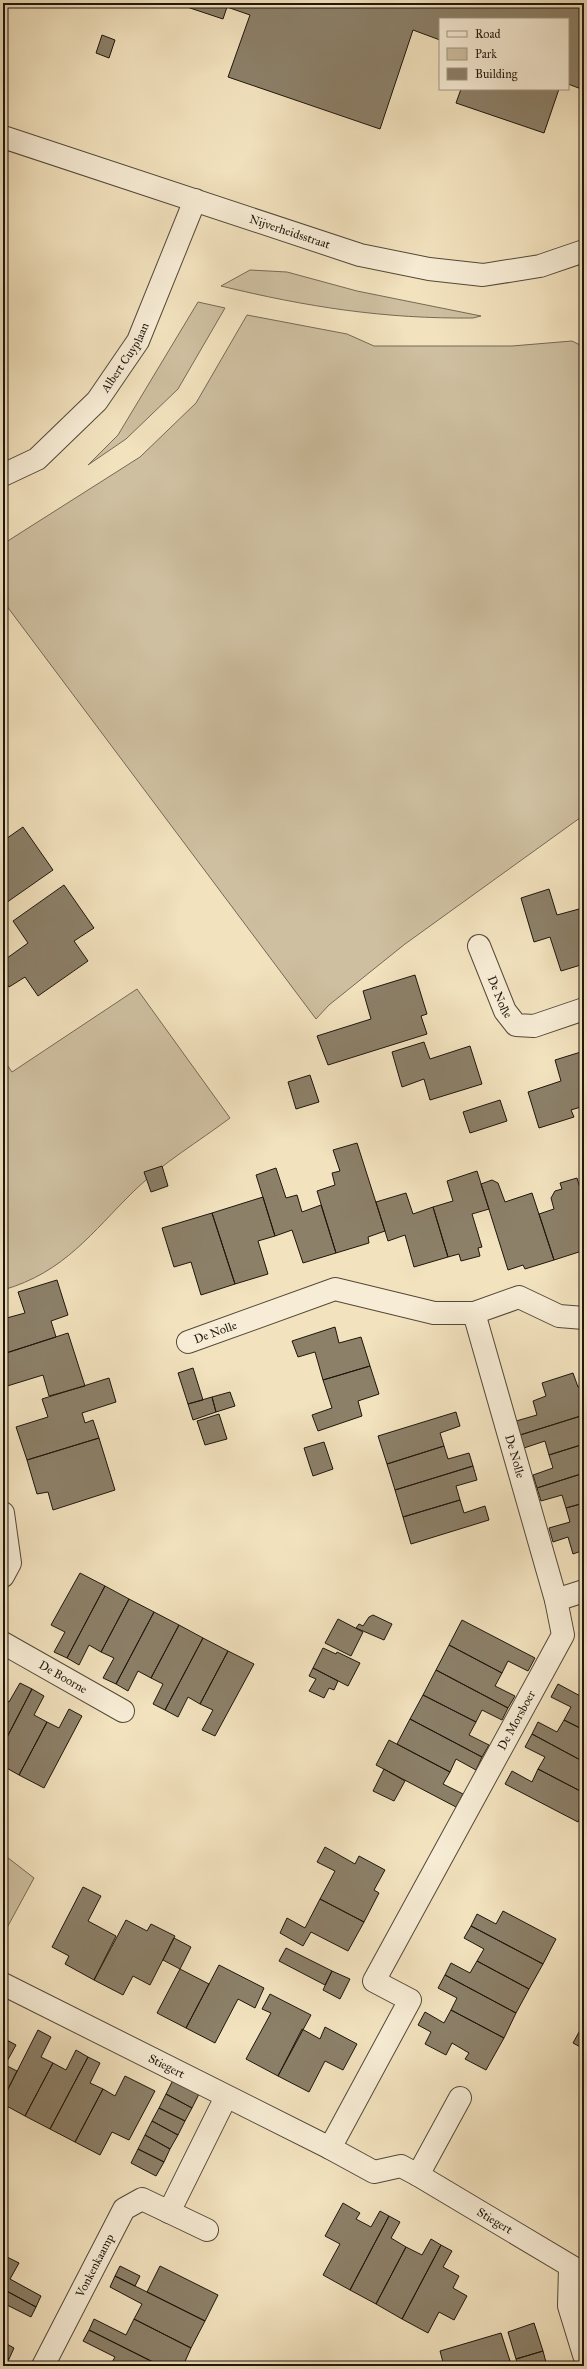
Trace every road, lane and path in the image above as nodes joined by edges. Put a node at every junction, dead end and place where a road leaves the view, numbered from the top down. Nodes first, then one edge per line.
1 (3, 137) edge
2 (195, 200) junction
3 (584, 251) edge
4 (3, 475) edge
5 (480, 946) dead end
6 (584, 1009) edge
7 (474, 1313) junction
8 (584, 1318) edge
9 (188, 1342) dead end
10 (3, 1513) edge
11 (3, 1576) edge
12 (584, 1591) edge
13 (556, 1600) junction
14 (3, 1643) edge
15 (122, 1711) dead end
16 (3, 1984) edge
17 (226, 2097) junction
18 (460, 2098) dead end
19 (330, 2148) junction
20 (418, 2175) junction
21 (169, 2212) junction
22 (207, 2230) dead end
23 (577, 2270) edge
24 (584, 2355) edge
25 (42, 2366) edge

1 - 2 street, Nijverheidsstraat
2 - 3 street, Nijverheidsstraat
2 - 4 street, Albert Cuyplaan
5 - 6 street, De Nolle
7 - 8 street, De Nolle
7 - 9 street, De Nolle
7 - 13 street, De Nolle
10 - 11 street
12 - 13 street
13 - 19 street, De Morsboer
14 - 15 street, De Boorne
16 - 17 street, Stiegert
17 - 19 street, Stiegert
17 - 21 street
18 - 20 street
19 - 20 street, Stiegert
20 - 23 street, Stiegert
21 - 22 street, Vonkenkaamp
21 - 25 street, Vonkenkaamp
23 - 24 street, Stiegert

